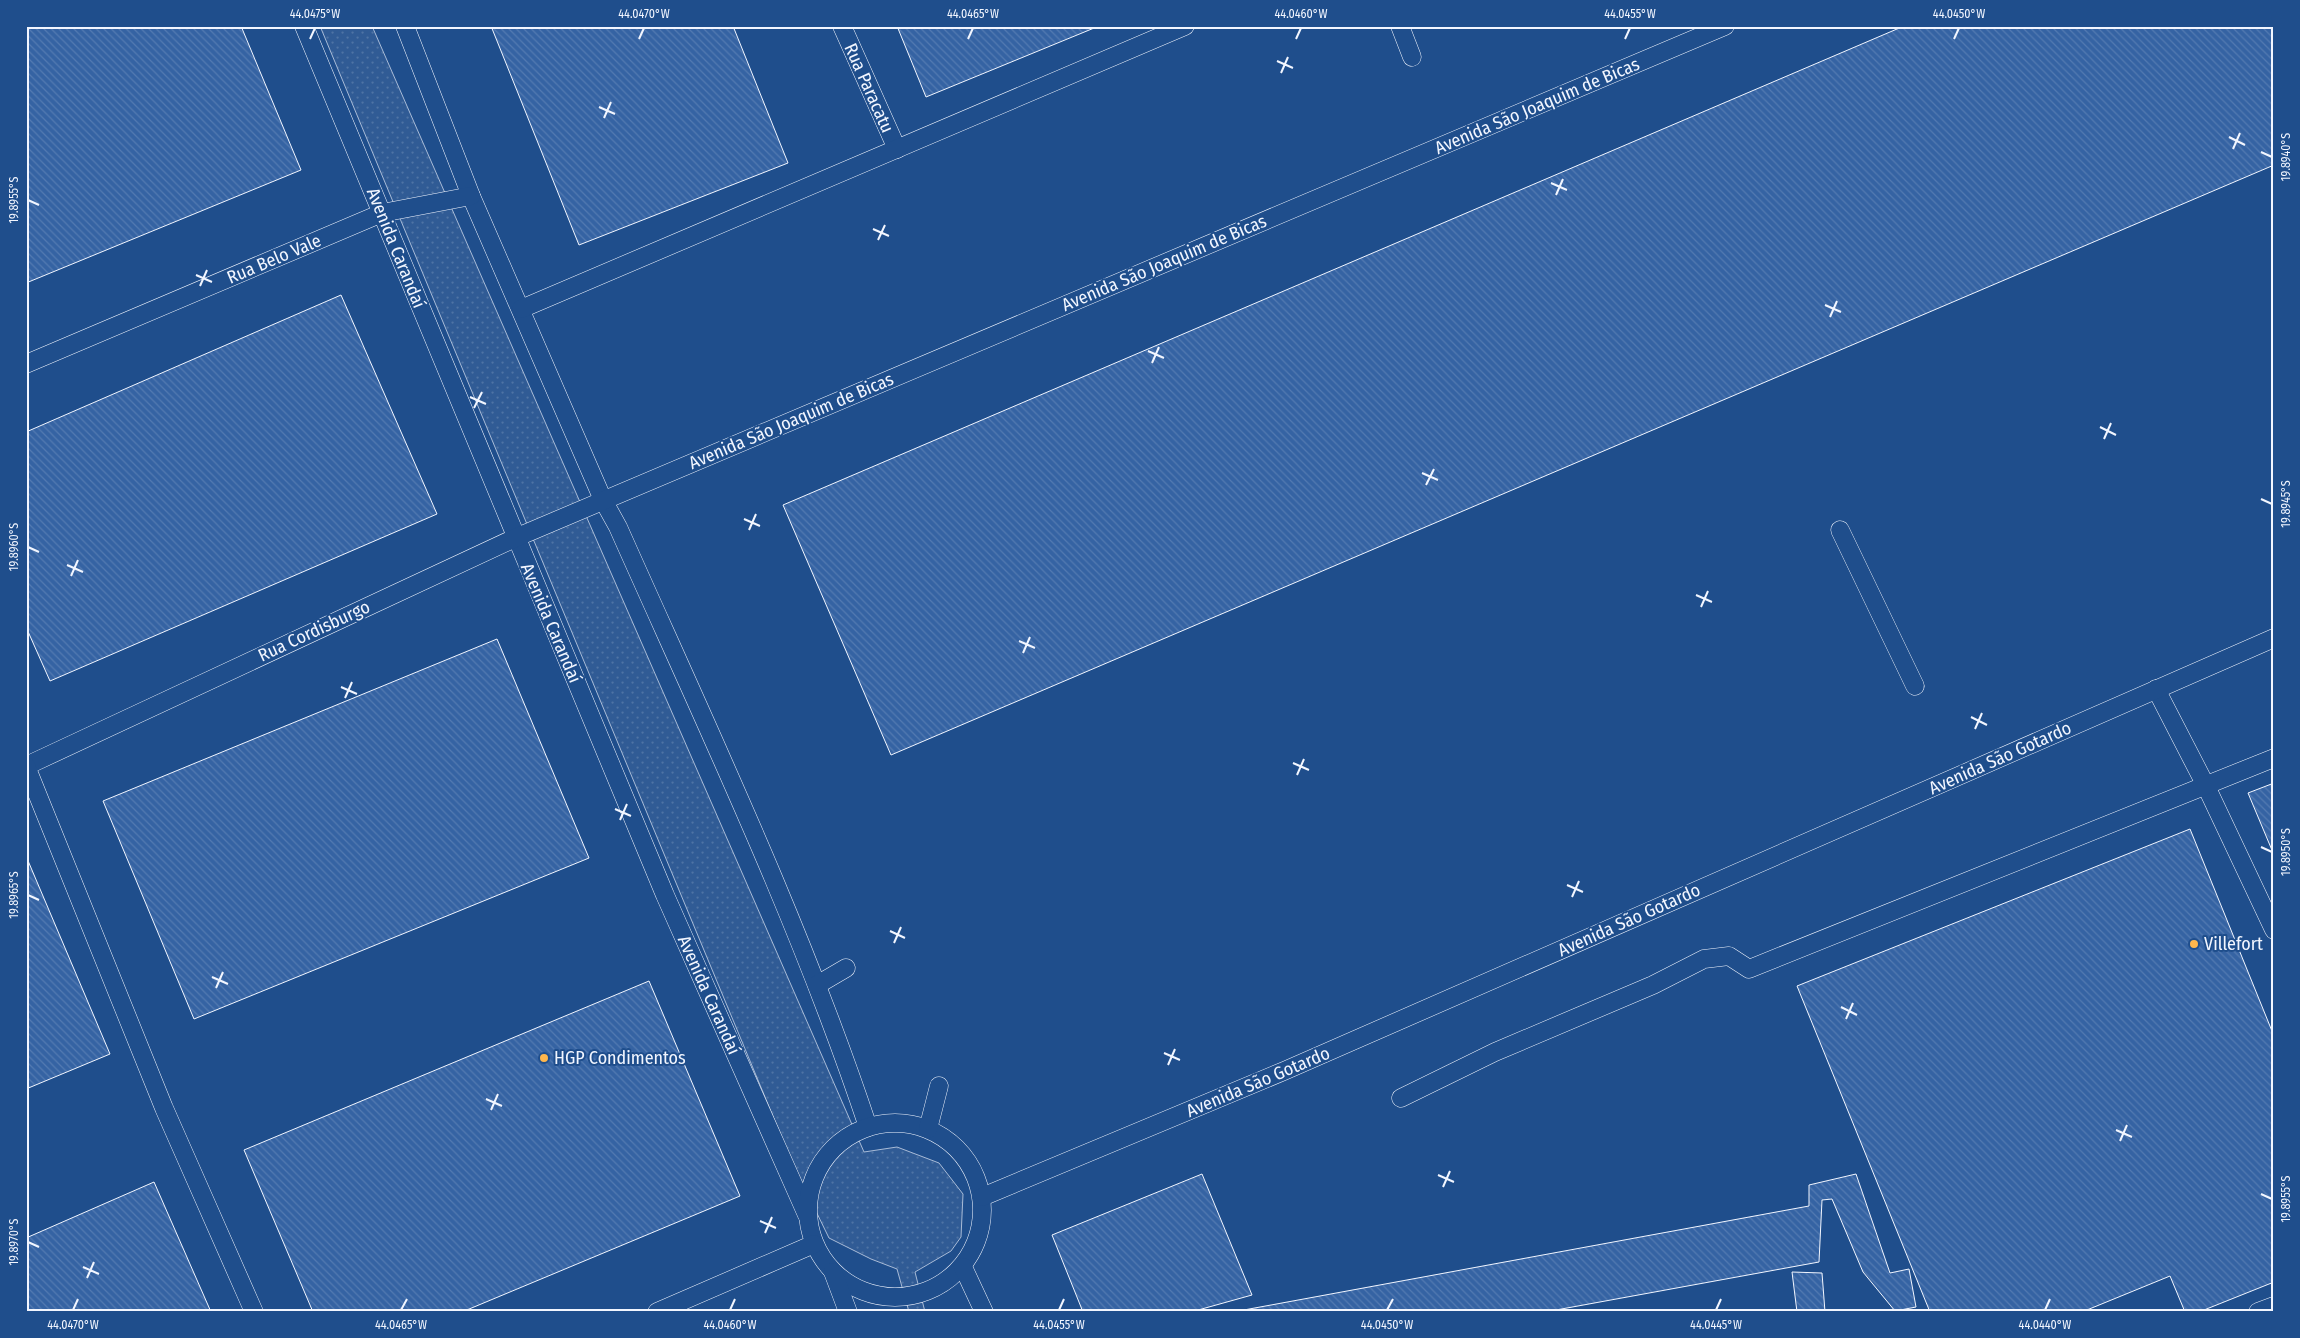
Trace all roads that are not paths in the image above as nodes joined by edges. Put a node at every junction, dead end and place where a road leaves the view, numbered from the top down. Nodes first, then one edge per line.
1 (304, 26) edge
2 (405, 26) edge
3 (842, 26) edge
4 (1185, 26) edge
5 (1400, 26) edge
6 (1725, 26) edge
7 (1412, 57) dead end
8 (897, 149) junction
9 (471, 196) junction
10 (382, 213) junction
11 (521, 309) junction
12 (26, 364) edge
13 (603, 500) junction
14 (1840, 530) dead end
15 (515, 538) junction
16 (2274, 638) edge
17 (1914, 686) dead end
18 (2156, 689) junction
19 (2274, 758) edge
20 (26, 766) edge
21 (2206, 786) junction
22 (2274, 930) edge
23 (846, 968) dead end
24 (817, 985) junction
25 (939, 1086) dead end
26 (1400, 1098) dead end
27 (868, 1127) junction
28 (928, 1129) junction
29 (982, 1197) junction
30 (807, 1215) junction
31 (814, 1244) junction
32 (963, 1267) junction
33 (833, 1272) junction
34 (2274, 1306) edge
35 (254, 1312) edge
36 (657, 1312) edge
37 (848, 1312) edge
38 (984, 1312) edge
39 (2258, 1312) edge

1 - 10 lane, Avenida Carandaí
2 - 9 lane
3 - 8 lane, Rua Paracatu
4 - 8 lane
5 - 7 lane
6 - 13 lane, Avenida São Joaquim de Bicas
8 - 11 lane
9 - 10 lane, Rua Belo Vale
9 - 11 lane
10 - 12 lane, Rua Belo Vale
10 - 15 lane, Avenida Carandaí
11 - 13 lane
13 - 15 lane, Rua Cordisburgo
13 - 24 lane
14 - 17 lane
15 - 20 lane, Rua Cordisburgo
15 - 30 lane, Avenida Carandaí
16 - 18 lane, Avenida São Gotardo
18 - 21 lane
18 - 29 lane, Avenida São Gotardo
19 - 21 lane
20 - 35 lane
21 - 22 lane
21 - 26 lane
23 - 24 lane
24 - 27 lane
25 - 28 lane
27 - 28 lane
27 - 30 lane
28 - 29 lane
29 - 32 lane
30 - 31 lane
31 - 33 lane
31 - 36 lane
32 - 33 lane
32 - 38 lane
33 - 37 lane
34 - 39 lane

